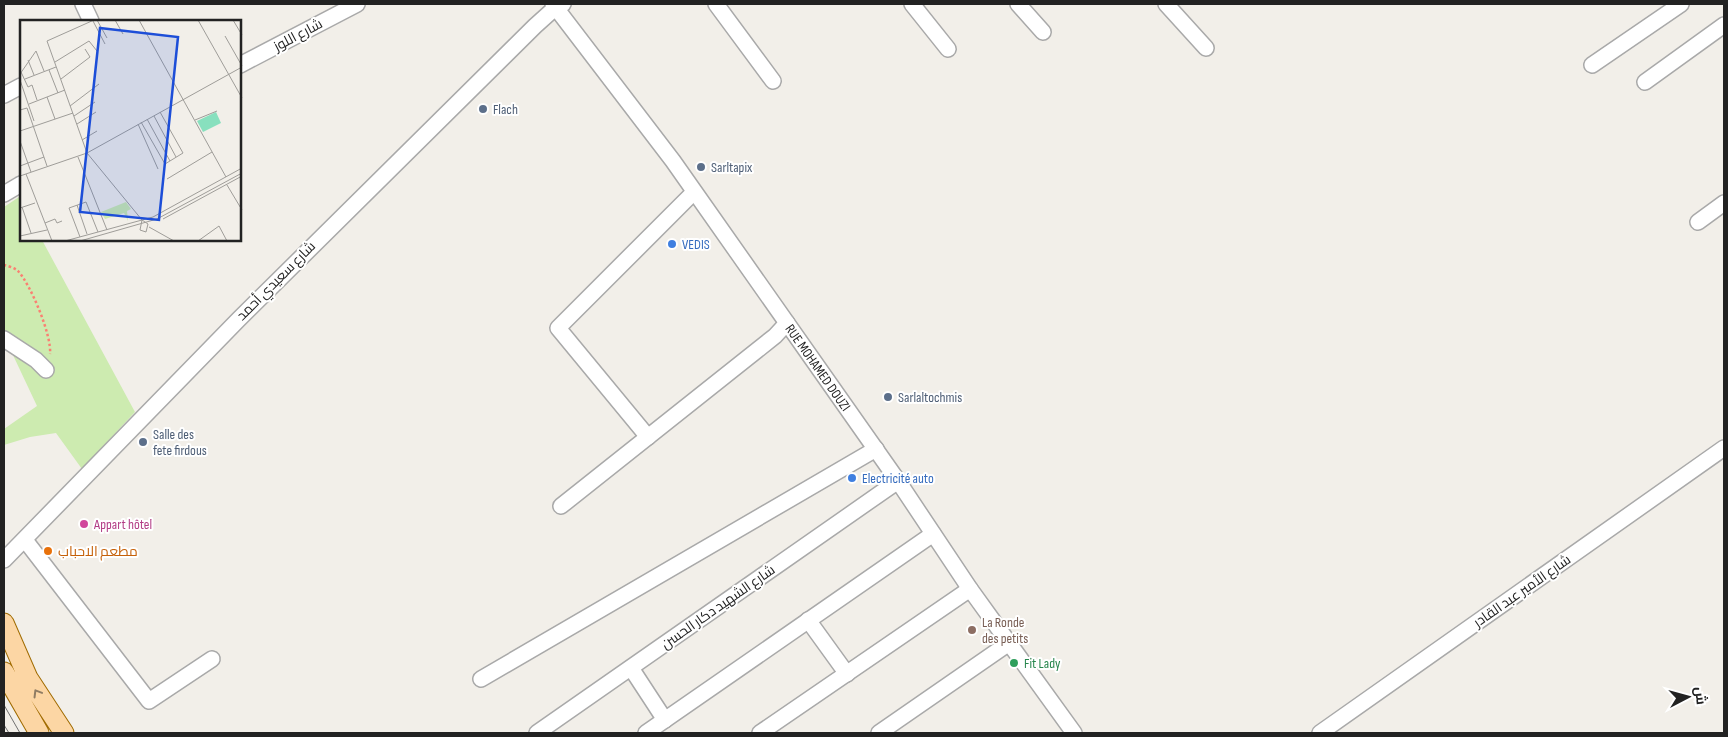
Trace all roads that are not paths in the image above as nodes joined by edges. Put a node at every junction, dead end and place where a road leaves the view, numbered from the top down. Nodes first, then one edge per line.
1 (83, 4) edge
2 (357, 4) edge
3 (716, 4) edge
4 (912, 4) edge
5 (1018, 4) edge
6 (1166, 4) edge
7 (1681, 4) edge
8 (557, 5) edge
9 (91, 20) edge
10 (1724, 25) edge
11 (1043, 32) dead end
12 (1206, 48) dead end
13 (948, 49) dead end
14 (241, 64) edge
15 (1592, 64) dead end
16 (772, 81) dead end
17 (1645, 82) dead end
18 (20, 87) edge
19 (4, 95) edge
20 (20, 185) edge
21 (694, 192) junction
22 (4, 194) edge
23 (1724, 203) edge
24 (1698, 222) dead end
25 (787, 323) junction
26 (4, 339) edge
27 (46, 370) road end
28 (648, 437) junction
29 (1724, 448) edge
30 (876, 449) junction
31 (898, 481) junction
32 (560, 506) dead end
33 (933, 534) junction
34 (25, 540) junction
35 (4, 560) edge
36 (970, 590) junction
37 (808, 620) junction
38 (4, 623) edge
39 (1009, 643) junction
40 (212, 659) dead end
41 (631, 668) junction
42 (4, 672) edge
43 (847, 674) junction
44 (481, 679) dead end
45 (665, 720) junction
46 (39, 733) edge
47 (64, 733) edge
48 (537, 733) edge
49 (646, 733) edge
50 (760, 733) edge
51 (880, 733) edge
52 (1074, 733) edge
53 (1320, 733) edge

1 - 9 street
2 - 14 street, شارع اللوز
3 - 16 street
4 - 13 street
5 - 11 street
6 - 12 street
7 - 15 street
8 - 21 street, RUE MOHAMED DOUZI
8 - 34 street, شارع سعيدي أحمد
10 - 17 street
18 - 19 street
20 - 22 street
21 - 25 street, RUE MOHAMED DOUZI
21 - 28 street
23 - 24 street
25 - 28 street
25 - 30 street, RUE MOHAMED DOUZI
26 - 27 street
28 - 32 street
29 - 53 street, شارع الأمير عبد القادر
30 - 31 street, RUE MOHAMED DOUZI
30 - 44 street
31 - 33 street, RUE MOHAMED DOUZI
31 - 41 street, شارع الشهيد دكار الحسن
33 - 36 street, RUE MOHAMED DOUZI
33 - 37 street
34 - 35 street, شارع سعيدي أحمد
34 - 40 street
36 - 39 street, RUE MOHAMED DOUZI
36 - 43 street
37 - 43 street
37 - 45 street
47 -> 38 main road
39 - 51 street
39 - 52 street, RUE MOHAMED DOUZI
41 - 45 street
41 - 48 street, شارع الشهيد دكار الحسن
42 - 46 main road
43 - 50 street
45 - 49 street

